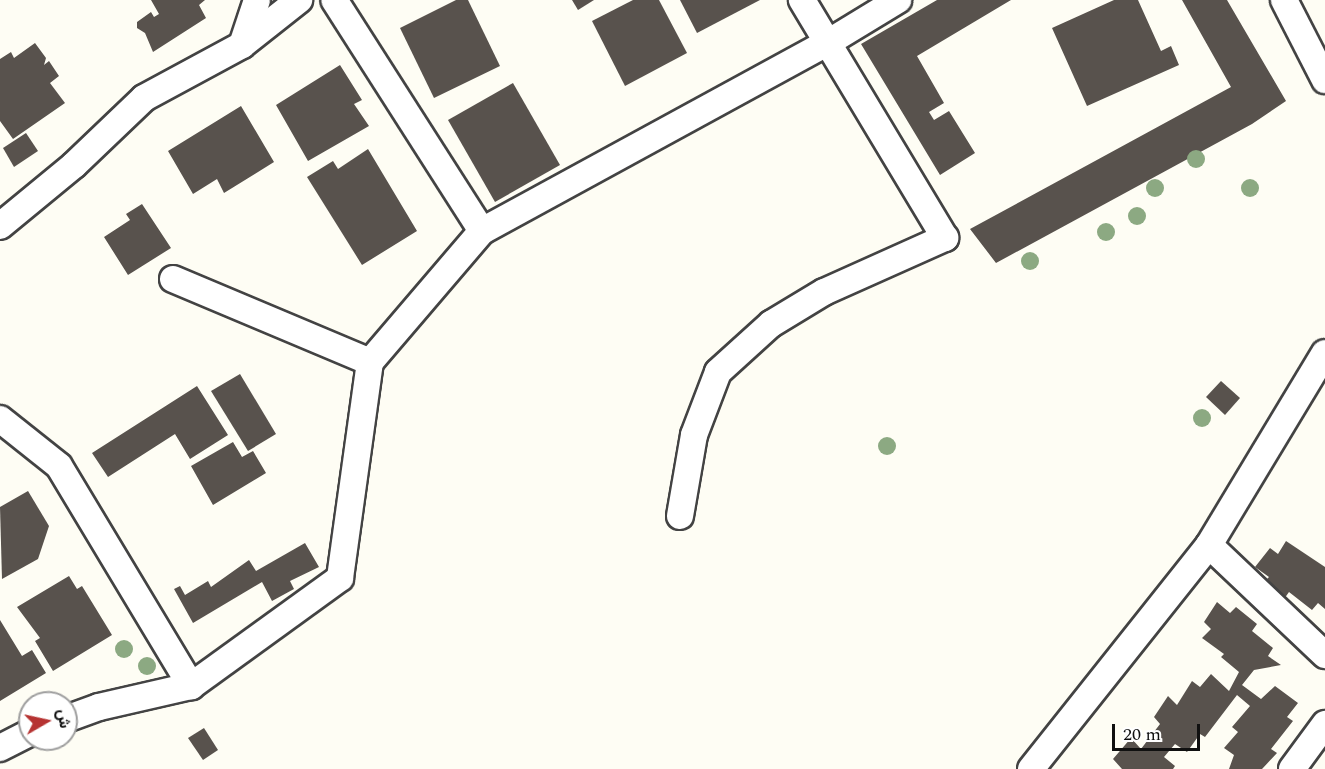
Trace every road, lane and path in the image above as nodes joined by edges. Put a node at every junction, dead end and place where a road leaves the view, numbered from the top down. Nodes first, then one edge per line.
1 (258, 0) edge
2 (299, 0) edge
3 (334, 0) edge
4 (802, 0) edge
5 (898, 0) edge
6 (1284, 0) edge
7 (829, 42) junction
8 (242, 45) junction
9 (1325, 80) edge
10 (0, 226) edge
11 (482, 231) junction
12 (173, 279) dead end
13 (1325, 353) edge
14 (370, 362) junction
15 (0, 419) edge
16 (680, 516) dead end
17 (1209, 545) junction
18 (1325, 655) edge
19 (192, 686) junction
20 (78, 715) edge
21 (1325, 724) edge
22 (18, 739) edge
23 (0, 748) edge
24 (1031, 769) edge
25 (1292, 769) edge

1 - 8 street
2 - 8 street
3 - 11 street
4 - 7 street
5 - 7 street
6 - 9 street
7 - 11 street
7 - 16 street
8 - 10 street
11 - 14 street
12 - 14 street
13 - 17 street
14 - 19 street
15 - 19 street
17 - 18 street
17 - 24 street
19 - 20 street
21 - 25 street
22 - 23 street

